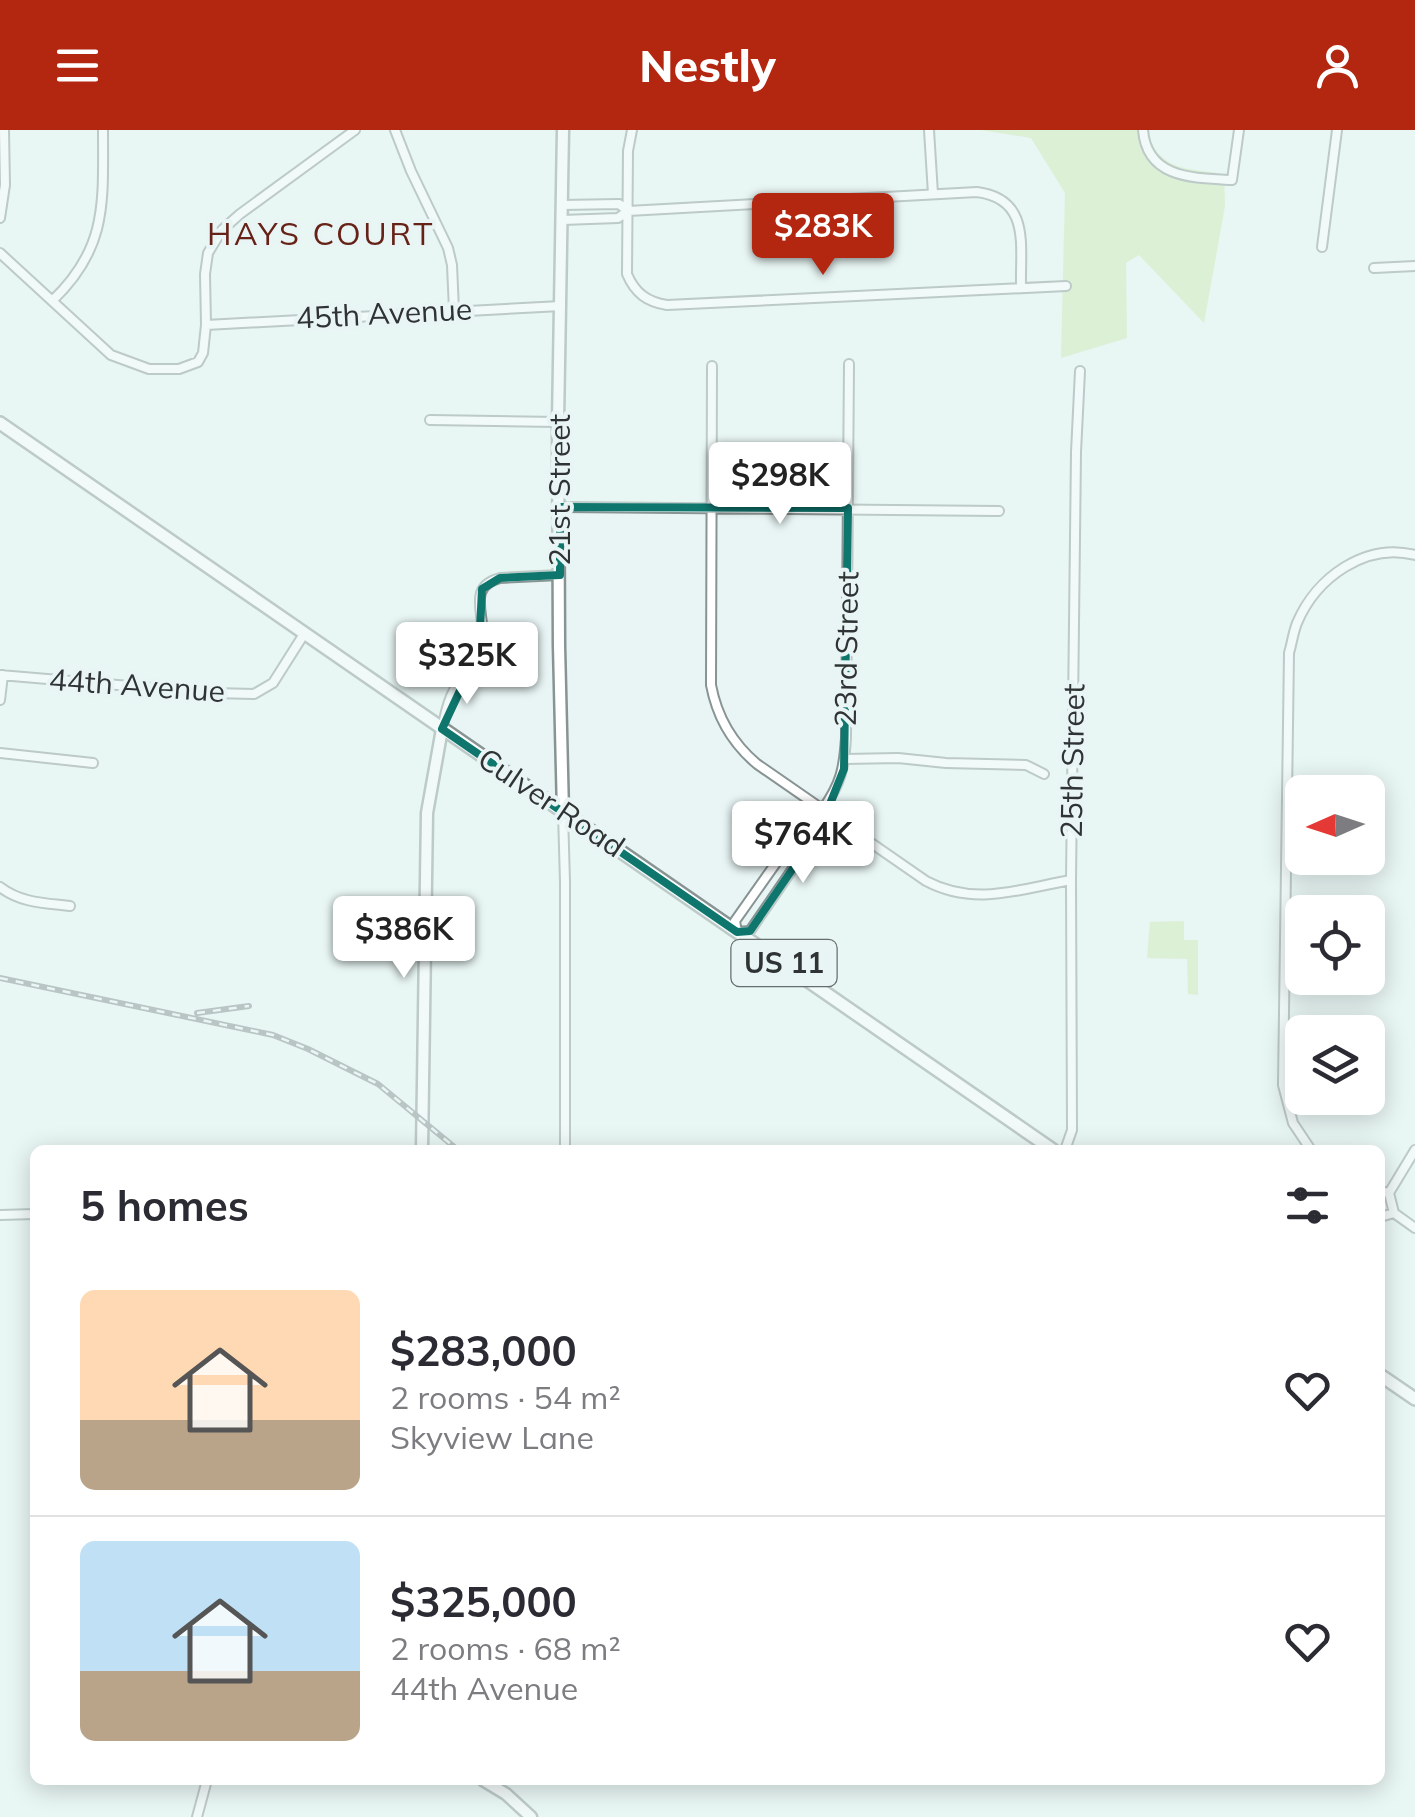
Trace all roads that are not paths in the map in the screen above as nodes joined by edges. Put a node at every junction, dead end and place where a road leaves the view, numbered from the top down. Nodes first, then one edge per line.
1 (4, 130) edge
2 (104, 130) edge
3 (355, 130) edge
4 (396, 130) edge
5 (563, 130) edge
6 (632, 130) edge
7 (928, 130) edge
8 (1142, 130) edge
9 (1239, 130) edge
10 (1337, 130) edge
11 (933, 194) junction
12 (562, 205) junction
13 (628, 211) junction
14 (0, 218) edge
15 (562, 220) junction
16 (1322, 247) dead end
17 (0, 253) edge
18 (1415, 266) edge
19 (1374, 268) dead end
20 (1066, 286) dead end
21 (1021, 287) junction
22 (52, 301) junction
23 (561, 306) junction
24 (454, 310) junction
25 (206, 325) junction
26 (849, 364) dead end
27 (712, 366) dead end
28 (1080, 370) dead end
29 (430, 420) dead end
30 (558, 422) junction
31 (0, 423) edge
32 (560, 507) junction
33 (713, 508) junction
34 (848, 508) junction
35 (999, 511) dead end
36 (1415, 555) edge
37 (560, 575) junction
38 (304, 634) junction
39 (2, 675) edge
40 (0, 700) edge
41 (442, 729) junction
42 (0, 753) edge
43 (845, 759) junction
44 (93, 763) dead end
45 (1044, 774) dead end
46 (823, 809) junction
47 (563, 813) junction
48 (1071, 880) junction
49 (0, 887) edge
50 (70, 906) dead end
51 (738, 932) junction
52 (422, 1145) edge
53 (565, 1145) edge
54 (1046, 1145) edge
55 (1067, 1145) edge
56 (1308, 1145) edge
57 (1415, 1150) edge
58 (1385, 1191) edge
59 (1385, 1194) edge
60 (1394, 1213) junction
61 (30, 1214) edge
62 (0, 1215) edge
63 (1385, 1218) edge
64 (1415, 1228) edge
65 (1385, 1378) edge
66 (1415, 1399) edge
67 (207, 1785) edge
68 (491, 1785) edge
69 (529, 1814) edge
70 (198, 1817) edge

1 - 14 street
2 - 22 street
3 - 25 street
4 - 24 street
5 - 12 street, 21st Street
6 - 13 street
7 - 11 street
8 - 9 street
10 - 16 street
11 - 13 street
11 - 21 street
12 - 13 street
12 - 15 street, 21st Street
13 - 15 street
13 - 21 street
15 - 23 street, 21st Street
17 - 22 street
18 - 19 street
20 - 21 street
22 - 25 street
23 - 24 street, 45th Avenue
23 - 30 street, 21st Street
24 - 25 street, 45th Avenue
26 - 34 street, 23rd Street
27 - 33 street
28 - 48 street, 25th Street
29 - 30 street
30 - 32 street, 21st Street
31 - 38 main road, Culver Road / US 11
32 - 33 street
32 - 37 street, 21st Street
33 - 34 street
33 - 46 street
34 - 35 street
34 - 43 street, 23rd Street
36 - 56 street
37 - 41 street
37 - 47 street, 21st Street
38 - 39 street, 44th Avenue
38 - 41 main road, Culver Road / US 11
39 - 40 street
41 - 47 main road, Culver Road / US 11
41 - 52 street
42 - 44 street
43 - 45 street
43 - 46 street, 23rd Street
46 - 48 street
46 - 51 street, 23rd Street
46 - 51 street, 23rd Street
47 - 51 main road, Culver Road / US 11
47 - 53 street, 21st Street
48 - 55 street, 25th Street
49 - 50 street
51 - 54 main road, Culver Road / US 11
57 - 58 street
59 - 60 street
60 - 63 street
60 - 64 street
61 - 62 street
65 - 66 main road
67 - 70 street
68 - 69 street

